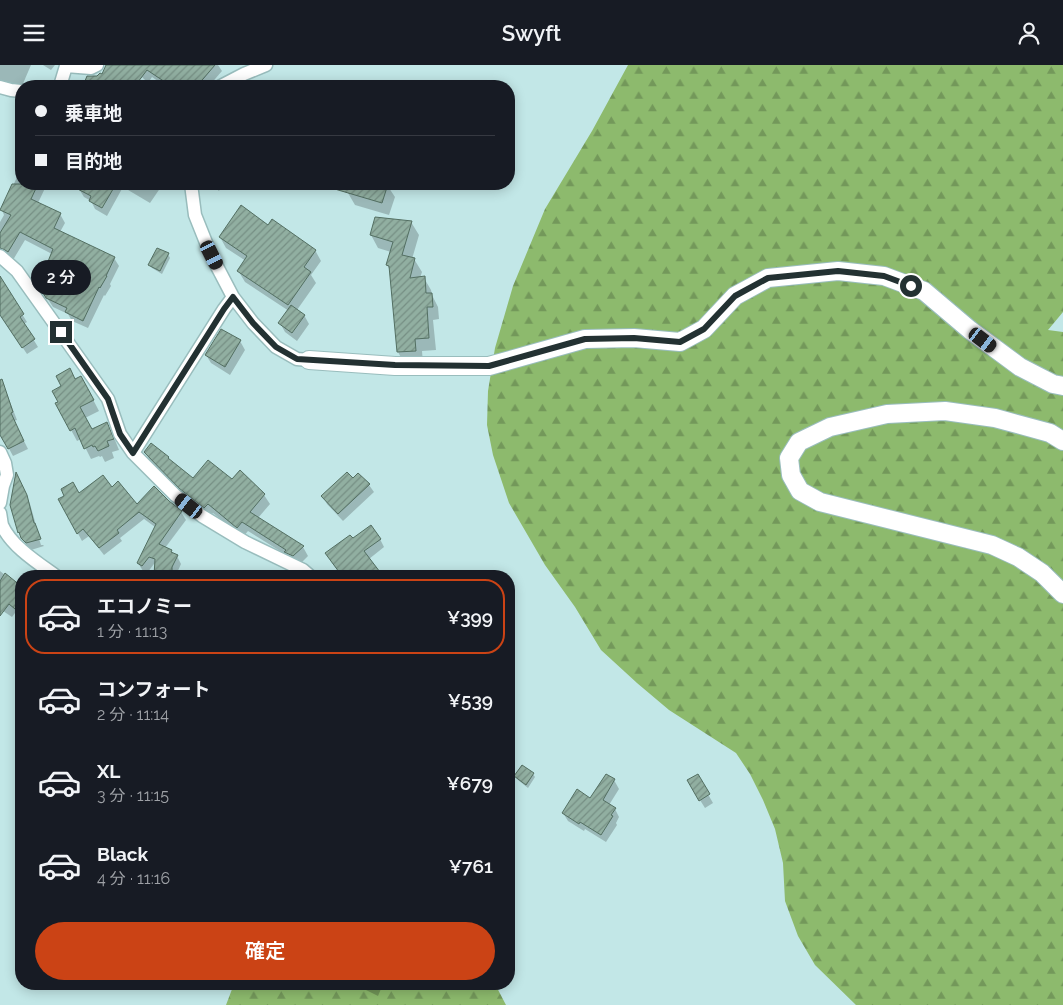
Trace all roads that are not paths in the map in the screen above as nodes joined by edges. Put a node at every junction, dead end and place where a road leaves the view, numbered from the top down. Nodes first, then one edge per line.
1 (97, 65) edge
2 (266, 65) edge
3 (62, 80) edge
4 (232, 80) edge
5 (0, 87) edge
6 (15, 91) edge
7 (192, 190) edge
8 (0, 256) edge
9 (233, 297) junction
10 (309, 360) joint
11 (1063, 386) edge
12 (1063, 441) edge
13 (0, 452) edge
14 (133, 453) junction
15 (0, 503) edge
16 (0, 513) edge
17 (48, 570) edge
18 (304, 570) edge
19 (1063, 594) edge

1 - 3 street
2 - 4 street
5 - 6 street
7 - 9 street
8 - 14 street
9 - 10 street
9 - 14 street
10 - 11 street
12 - 19 street
13 - 15 street
14 - 18 street
16 - 17 street

